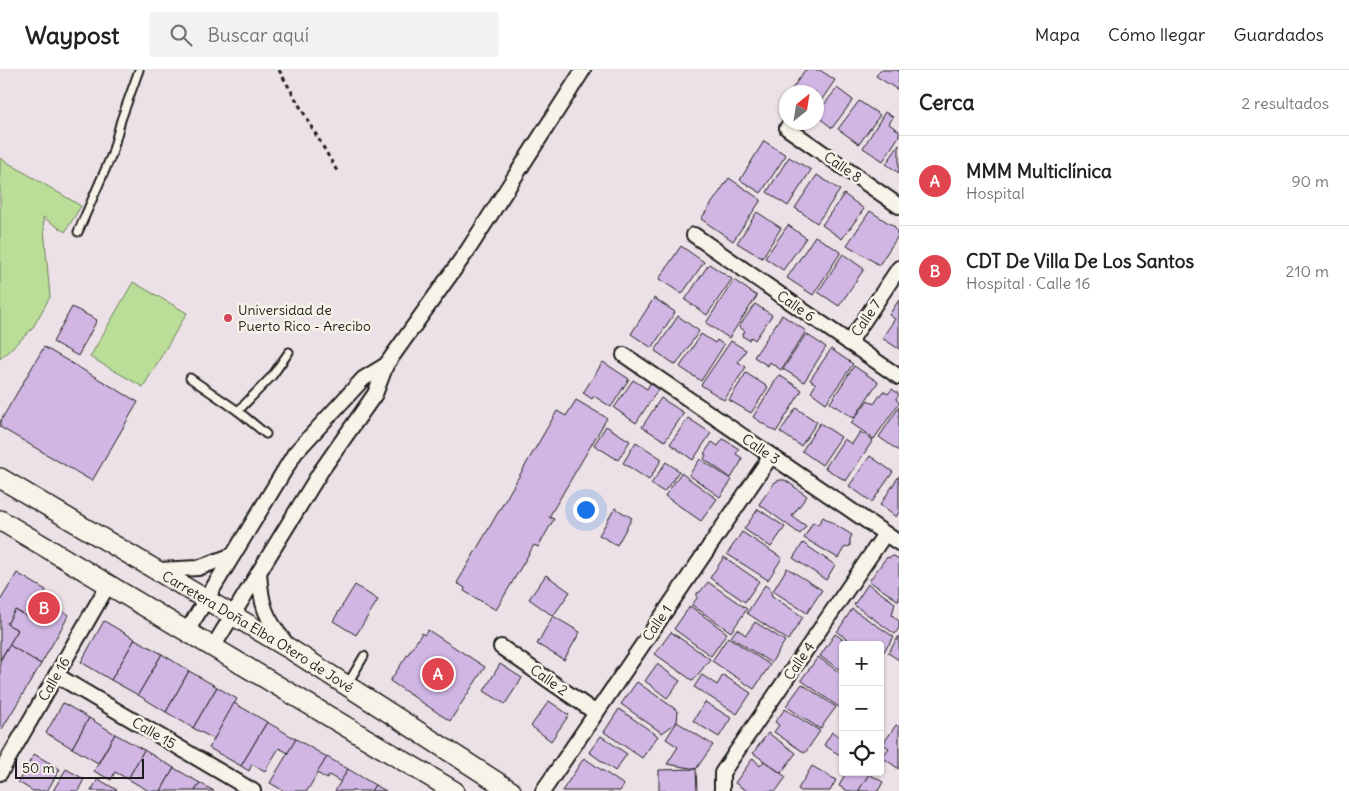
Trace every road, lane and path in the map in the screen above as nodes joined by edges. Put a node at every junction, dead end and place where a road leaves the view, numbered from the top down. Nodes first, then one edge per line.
1 (138, 70) edge
2 (279, 70) edge
3 (583, 70) edge
4 (790, 130) edge
5 (338, 171) dead end
6 (899, 206) edge
7 (78, 232) dead end
8 (694, 235) dead end
9 (899, 268) edge
10 (849, 343) junction
11 (288, 352) dead end
12 (624, 355) dead end
13 (386, 365) junction
14 (899, 377) edge
15 (190, 378) dead end
16 (238, 411) junction
17 (266, 434) dead end
18 (770, 456) junction
19 (0, 478) edge
20 (0, 520) edge
21 (885, 534) junction
22 (899, 543) edge
23 (233, 555) junction
24 (159, 570) junction
25 (259, 572) junction
26 (108, 584) junction
27 (207, 599) junction
28 (233, 615) junction
29 (187, 631) junction
30 (213, 647) junction
31 (502, 647) dead end
32 (290, 649) junction
33 (364, 656) dead end
34 (56, 675) junction
35 (347, 685) junction
36 (596, 713) junction
37 (0, 774) edge
38 (253, 791) edge
39 (454, 791) edge
40 (511, 791) edge
41 (542, 791) edge
42 (722, 791) edge

1 - 7 lane
2 - 5 path
3 - 13 street
4 - 6 street, Calle 8
8 - 10 street, Calle 6
9 - 10 street, Calle 7
10 - 14 street, Calle 6
11 - 16 lane
12 - 18 street, Calle 3
13 - 23 street
13 - 25 street
15 - 16 lane
16 - 17 lane
18 - 21 street, Calle 3
18 - 36 street, Calle 1
19 - 24 street, Carretera Doña Elba Otero de Jové
20 - 26 street
21 - 22 street, Calle 3
21 - 42 street, Calle 4
23 - 24 street
23 - 27 street
24 - 27 street, Carretera Doña Elba Otero de Jové
25 - 28 street
25 - 32 street
26 - 29 street
26 - 34 street, Calle 16
27 - 28 street, Carretera Doña Elba Otero de Jové
27 - 29 street
28 - 30 street
28 - 32 street, Carretera Doña Elba Otero de Jové
29 - 30 street
30 - 39 street
31 - 36 street, Calle 2
32 - 35 street, Carretera Doña Elba Otero de Jové
33 - 35 lane
34 - 37 street, Calle 16
34 - 38 street, Calle 15
35 - 40 street, Carretera Doña Elba Otero de Jové
36 - 41 street, Calle 1

